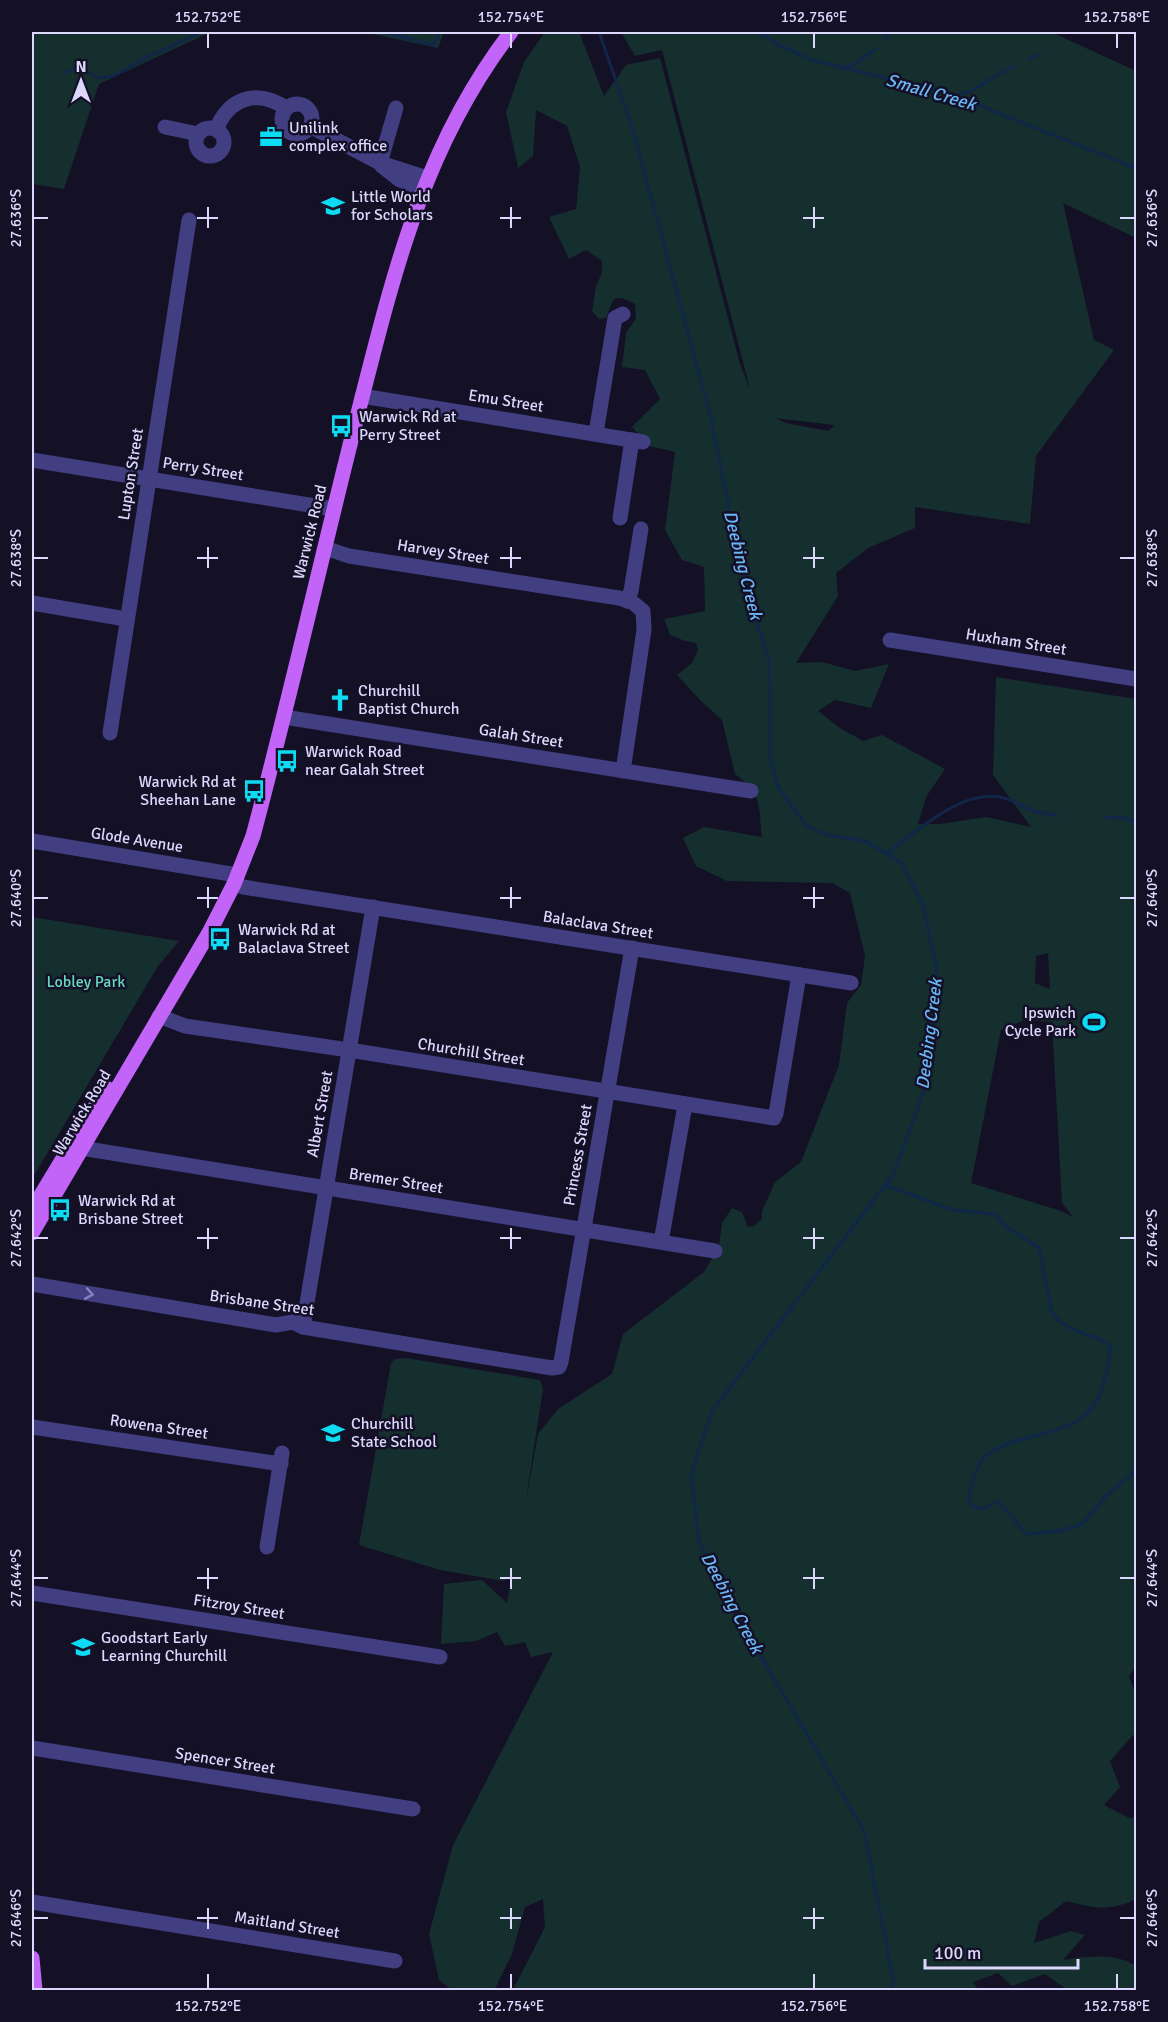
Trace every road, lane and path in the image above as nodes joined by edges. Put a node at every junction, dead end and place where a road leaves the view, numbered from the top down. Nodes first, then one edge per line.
1 (511, 32) edge
2 (286, 108) junction
3 (396, 108) dead end
4 (165, 126) dead end
5 (310, 126) junction
6 (216, 130) junction
7 (198, 134) junction
8 (380, 163) junction
9 (425, 184) junction
10 (189, 220) dead end
11 (622, 314) dead end
12 (363, 396) junction
13 (596, 434) junction
14 (32, 460) edge
15 (148, 478) junction
16 (334, 509) junction
17 (620, 518) dead end
18 (641, 529) dead end
19 (325, 548) junction
20 (627, 601) junction
21 (32, 603) edge
22 (126, 619) junction
23 (890, 640) dead end
24 (1137, 679) edge
25 (284, 717) junction
26 (110, 733) dead end
27 (622, 771) junction
28 (751, 791) dead end
29 (32, 841) edge
30 (235, 880) junction
31 (373, 907) junction
32 (632, 948) junction
33 (799, 975) junction
34 (851, 983) dead end
35 (159, 1016) junction
36 (349, 1050) junction
37 (607, 1092) junction
38 (685, 1105) junction
39 (76, 1147) junction
40 (326, 1188) junction
41 (32, 1210) edge
42 (584, 1229) junction
43 (32, 1233) edge
44 (661, 1242) junction
45 (715, 1251) dead end
46 (32, 1284) edge
47 (303, 1327) junction
48 (559, 1368) joint
49 (32, 1427) edge
50 (267, 1547) dead end
51 (32, 1593) edge
52 (440, 1657) dead end
53 (32, 1748) edge
54 (413, 1809) dead end
55 (32, 1902) edge
56 (32, 1958) edge
57 (395, 1961) dead end
58 (35, 1990) edge

1 - 9 main road, Warwick Road
2 - 5 street
2 - 5 street
2 - 6 street
3 - 8 street
4 - 7 street
5 - 8 street
6 - 7 street
6 - 7 street
8 - 9 street
9 - 12 main road, Warwick Road
10 - 15 street, Lupton Street
11 - 13 street
12 - 13 street, Emu Street
12 - 16 main road, Warwick Road
13 - 17 street, Emu Street
14 - 15 street, Perry Street
15 - 16 street, Perry Street
15 - 22 street, Lupton Street
16 - 19 main road, Warwick Road
18 - 20 street
19 - 20 street, Harvey Street
19 - 25 main road, Warwick Road
20 - 27 street
21 - 22 street
22 - 26 street, Lupton Street
23 - 24 street, Huxham Street
25 - 27 street, Galah Street
25 - 30 main road, Warwick Road
27 - 28 street, Galah Street
29 - 30 street, Glode Avenue
30 - 31 street, Balaclava Street
30 - 35 main road, Warwick Road
31 - 32 street, Balaclava Street
31 - 36 street, Albert Street
32 - 33 street, Balaclava Street
32 - 37 street, Princess Street
33 - 34 street, Balaclava Street
33 - 38 street, Churchill Street
35 - 36 street, Churchill Street
35 - 39 main road, Warwick Road
36 - 37 street, Churchill Street
36 - 40 street, Albert Street
37 - 38 street, Churchill Street
37 - 42 street, Princess Street
38 - 44 street
39 - 40 street, Bremer Street
39 - 41 main road, Warwick Road
39 - 43 main road, Warwick Road
40 - 42 street, Bremer Street
40 - 47 street, Albert Street
42 - 44 street, Bremer Street
42 - 48 street, Princess Street
44 - 45 street, Bremer Street
46 -> 47 street, Brisbane Street
47 - 48 street, Brisbane Street
49 - 50 street, Rowena Street
51 - 52 street, Fitzroy Street
53 - 54 street, Spencer Street
55 - 57 street, Maitland Street
56 - 58 main road

